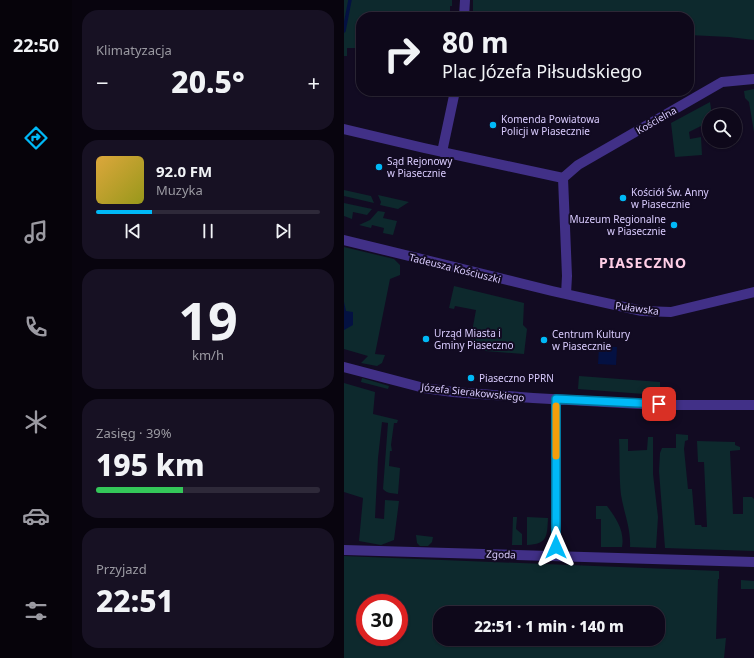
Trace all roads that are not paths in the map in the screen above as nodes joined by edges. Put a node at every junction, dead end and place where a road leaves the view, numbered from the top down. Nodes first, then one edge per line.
1 (465, 0) edge
2 (464, 12) edge
3 (754, 79) edge
4 (454, 96) edge
5 (344, 129) edge
6 (442, 152) junction
7 (564, 178) junction
8 (344, 240) edge
9 (754, 292) edge
10 (566, 294) junction
11 (344, 366) edge
12 (556, 399) junction
13 (754, 405) edge
14 (344, 550) edge
15 (556, 556) junction
16 (754, 562) edge

1 - 2 street
3 - 7 street, Kościelna
4 - 6 street
5 - 6 street
6 - 7 street
7 - 10 street
8 - 10 street, Tadeusza Kościuszki
9 - 10 street, Puławska
11 - 12 street, Józefa Sierakowskiego
12 - 13 street, Józefa Sierakowskiego
12 - 15 street
14 - 15 street, Zgoda
15 - 16 street, Zgoda

